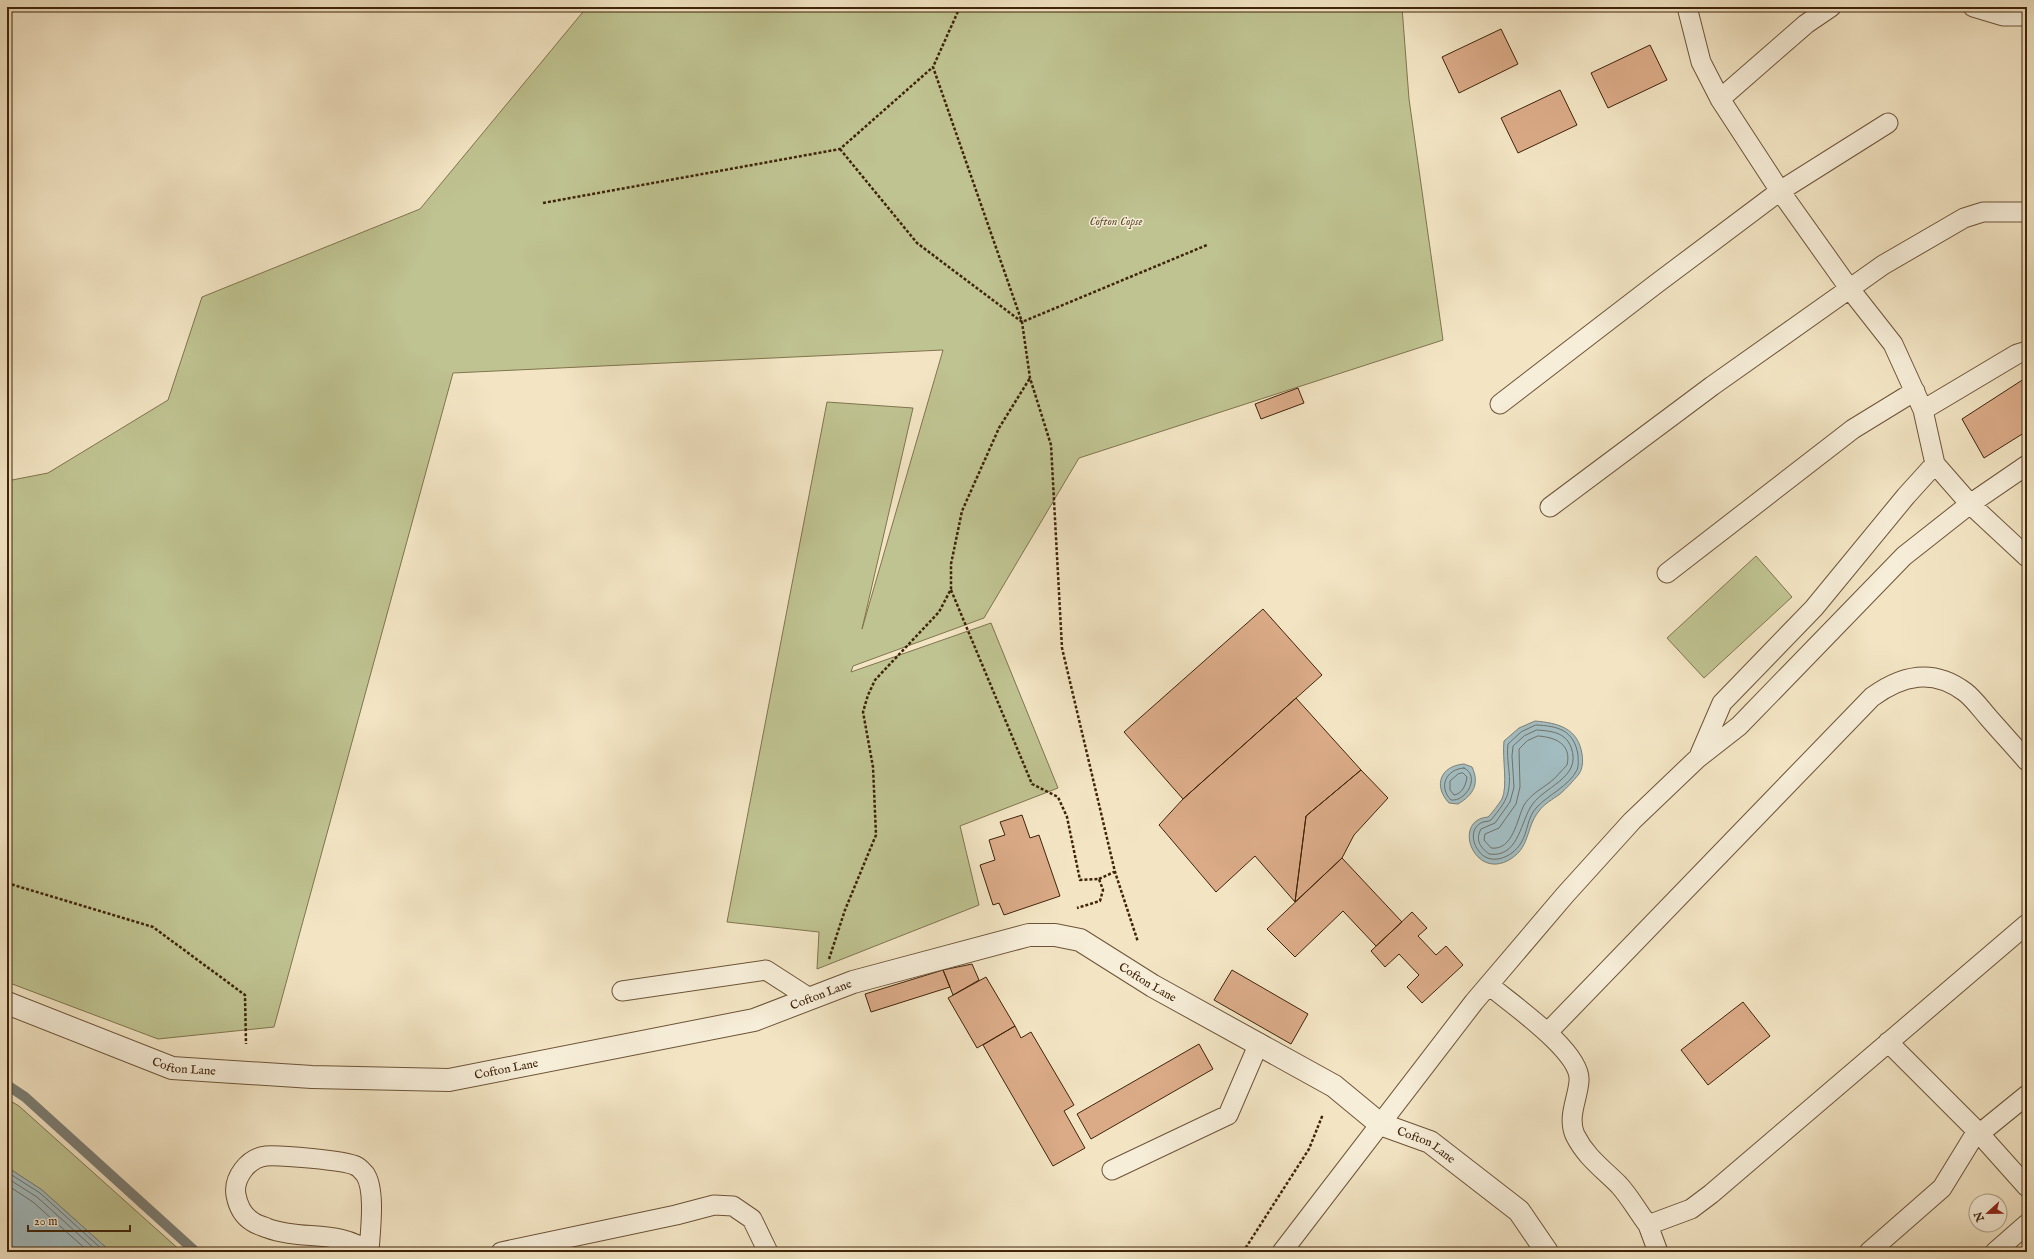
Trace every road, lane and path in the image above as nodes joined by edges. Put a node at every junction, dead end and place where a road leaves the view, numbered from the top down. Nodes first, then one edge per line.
1 (960, 7) edge
2 (1687, 7) edge
3 (1831, 7) edge
4 (1973, 7) edge
5 (2027, 16) edge
6 (933, 67) junction
7 (1720, 99) junction
8 (1888, 123) dead end
9 (840, 149) junction
10 (1780, 191) junction
11 (544, 203) dead end
12 (2027, 212) edge
13 (1207, 245) dead end
14 (1849, 288) junction
15 (1022, 322) junction
16 (2027, 351) edge
17 (1030, 378) junction
18 (1916, 391) junction
19 (1500, 404) dead end
20 (1923, 410) junction
21 (1935, 464) junction
22 (2027, 466) edge
23 (1970, 504) junction
24 (1550, 507) dead end
25 (2027, 557) edge
26 (1667, 573) dead end
27 (951, 589) junction
28 (1698, 758) junction
29 (2027, 761) edge
30 (1115, 872) junction
31 (1098, 879) junction
32 (7, 883) edge
33 (1071, 910) dead end
34 (2027, 924) edge
35 (1139, 943) dead end
36 (1489, 985) junction
37 (622, 991) dead end
38 (817, 996) junction
39 (7, 1003) edge
40 (1548, 1032) junction
41 (1888, 1042) junction
42 (1259, 1043) junction
43 (247, 1073) junction
44 (1334, 1086) junction
45 (2027, 1095) edge
46 (1380, 1124) junction
47 (1978, 1132) junction
48 (1112, 1170) dead end
49 (2027, 1186) edge
50 (2027, 1224) edge
51 (1648, 1225) junction
52 (369, 1252) edge
53 (501, 1252) edge
54 (768, 1252) edge
55 (1243, 1252) edge
56 (1282, 1252) edge
57 (1548, 1252) edge
58 (1658, 1252) edge
59 (1869, 1252) edge
60 (1995, 1252) edge

1 - 6 path
2 - 7 lane
3 - 7 lane
4 - 5 lane
6 - 9 path
6 - 15 path
7 - 10 lane
8 - 10 lane
9 - 11 path
9 - 15 path
10 - 14 lane
10 - 19 lane
12 - 14 lane
13 - 15 path
14 - 18 lane
14 - 24 lane
15 - 17 path
16 - 20 lane
17 - 27 path
17 - 30 path
18 - 20 lane
18 - 26 lane
20 - 21 lane
21 - 23 lane
21 - 28 lane
22 - 23 lane
23 - 25 lane
23 - 28 lane
27 - 31 path
27 - 38 path
28 - 36 lane
29 - 40 lane
30 - 31 path
30 - 35 path
31 - 33 path
32 - 43 path
34 - 41 lane
36 - 40 lane
36 - 46 lane
37 - 38 lane
38 - 42 street, Cofton Lane
38 - 43 street, Cofton Lane
39 - 43 street, Cofton Lane
40 - 51 lane
41 - 47 lane
41 - 51 lane
42 - 44 street, Cofton Lane
42 - 48 lane
44 - 46 street, Cofton Lane
44 - 55 path
45 - 47 lane
46 - 56 lane
46 - 57 street, Cofton Lane
47 - 49 lane
47 - 59 lane
50 - 60 lane
51 - 58 lane
52 - 52 lane
53 - 54 lane

